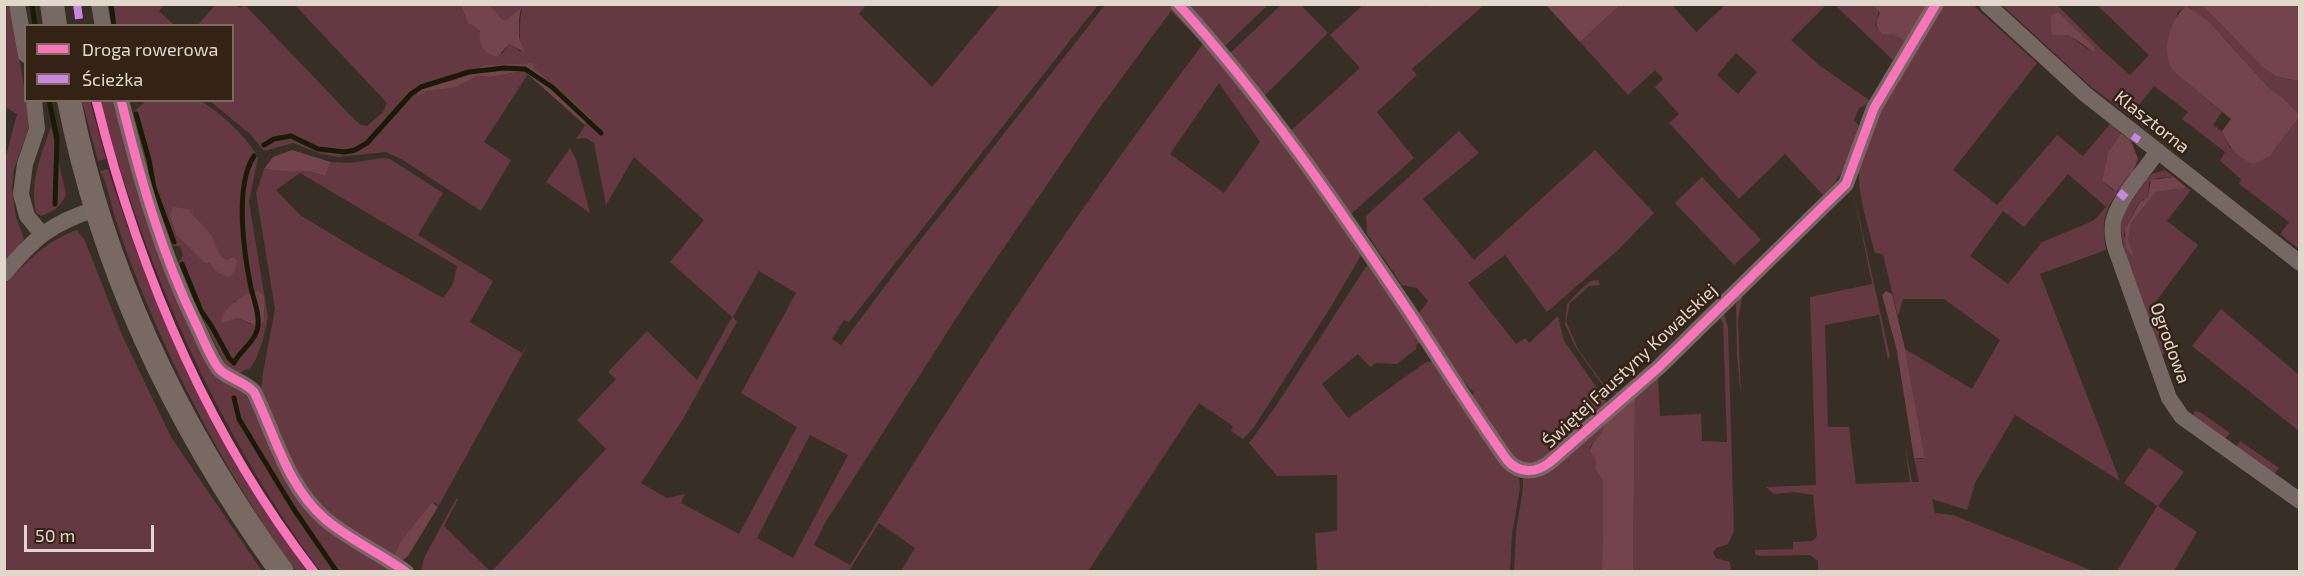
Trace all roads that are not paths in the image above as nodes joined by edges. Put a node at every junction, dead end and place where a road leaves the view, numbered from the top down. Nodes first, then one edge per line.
1 (17, 4) edge
2 (52, 4) edge
3 (99, 4) edge
4 (1178, 4) edge
5 (1936, 4) edge
6 (1987, 4) edge
7 (55, 24) edge
8 (103, 24) edge
9 (24, 44) edge
10 (33, 102) edge
11 (69, 102) edge
12 (121, 102) edge
13 (2158, 151) junction
14 (96, 209) junction
15 (42, 234) junction
16 (2300, 263) edge
17 (4, 274) edge
18 (2300, 501) edge
19 (282, 572) edge
20 (406, 572) edge

1 - 9 street
2 - 7 main road
3 - 8 street
4 - 5 street, Świętej Faustyny Kowalskiej
6 - 13 street, Klasztorna
10 - 15 street
11 - 14 main road
12 - 20 street
13 - 16 street, Klasztorna
13 - 18 street, Ogrodowa
14 - 15 street
14 - 19 main road
15 - 17 street

